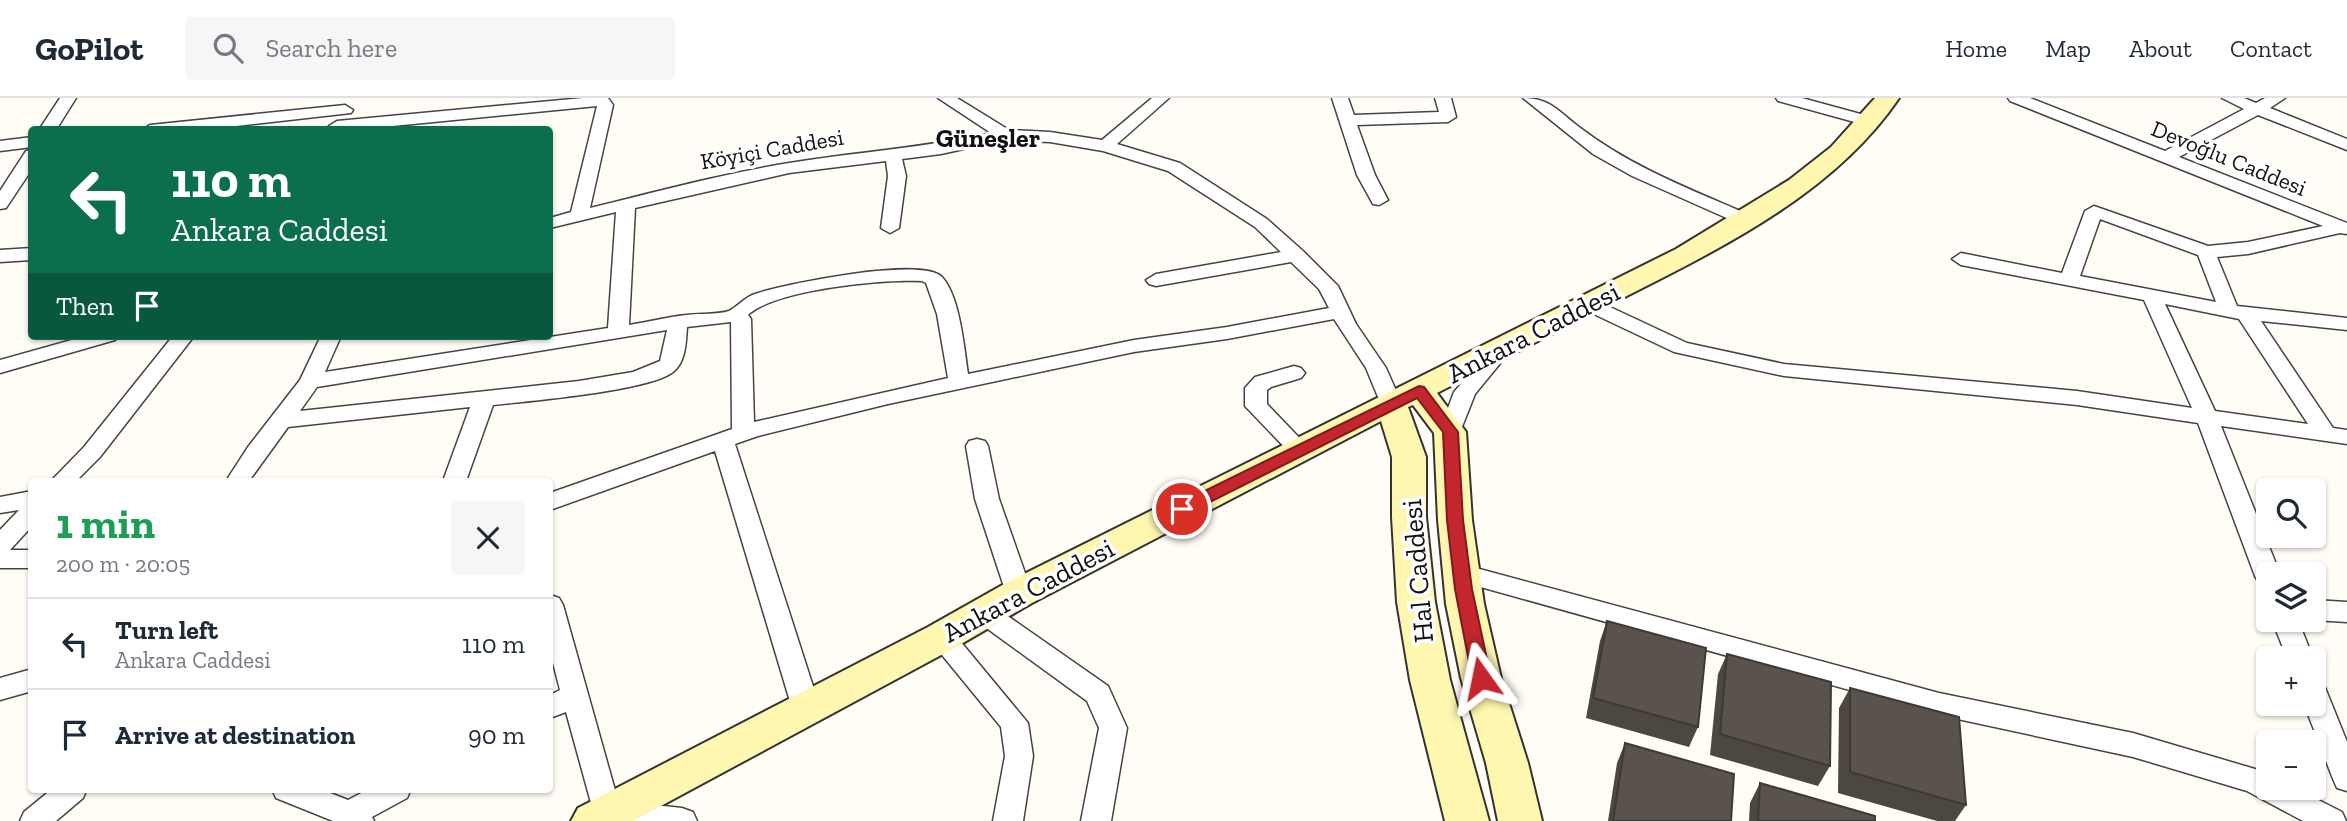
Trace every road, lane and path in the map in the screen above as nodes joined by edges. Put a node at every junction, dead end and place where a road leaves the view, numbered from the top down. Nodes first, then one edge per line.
1 (68, 98) edge
2 (946, 98) edge
3 (1161, 98) edge
4 (1340, 98) edge
5 (1443, 98) edge
6 (1531, 98) edge
7 (1784, 98) edge
8 (2016, 98) edge
9 (2230, 98) edge
10 (2277, 98) edge
11 (348, 104) edge
12 (1878, 109) edge
13 (2256, 109) junction
14 (1346, 120) junction
15 (50, 126) edge
16 (180, 126) edge
17 (337, 126) edge
18 (356, 126) edge
19 (1005, 135) junction
20 (28, 142) edge
21 (2347, 145) edge
22 (0, 146) edge
23 (1105, 146) junction
24 (893, 155) junction
25 (2166, 157) junction
26 (28, 161) edge
27 (1379, 200) dead end
28 (626, 203) junction
29 (0, 204) edge
30 (580, 215) junction
31 (1746, 220) junction
32 (553, 222) edge
33 (2344, 228) edge
34 (890, 229) dead end
35 (2206, 251) junction
36 (28, 254) edge
37 (1296, 255) junction
38 (0, 256) edge
39 (1961, 259) dead end
40 (2069, 279) junction
41 (1156, 280) dead end
42 (2151, 295) junction
43 (1588, 304) junction
44 (1340, 312) junction
45 (2237, 312) junction
46 (736, 316) junction
47 (678, 322) junction
48 (2347, 324) edge
49 (618, 333) junction
50 (90, 340) edge
51 (181, 340) edge
52 (329, 340) edge
53 (1506, 344) junction
54 (2, 360) edge
55 (1376, 368) junction
56 (1294, 373) dead end
57 (310, 381) junction
58 (959, 382) junction
59 (1405, 397) junction
60 (484, 399) junction
61 (286, 415) junction
62 (2207, 417) junction
63 (1450, 432) junction
64 (2336, 435) edge
65 (733, 437) junction
66 (977, 446) dead end
67 (1299, 449) junction
68 (65, 478) edge
69 (239, 478) edge
70 (456, 478) edge
71 (28, 500) edge
72 (553, 501) edge
73 (0, 505) edge
74 (28, 515) edge
75 (0, 545) edge
76 (0, 559) edge
77 (28, 559) edge
78 (2263, 562) edge
79 (1461, 573) junction
80 (1019, 593) junction
81 (2326, 611) edge
82 (983, 612) junction
83 (2347, 612) edge
84 (553, 615) edge
85 (942, 637) junction
86 (28, 681) edge
87 (0, 689) edge
88 (562, 701) edge
89 (806, 708) junction
90 (2323, 716) edge
91 (2347, 779) edge
92 (68, 793) edge
93 (296, 793) edge
94 (391, 793) edge
95 (354, 817) edge
96 (600, 817) edge
97 (35, 821) edge
98 (682, 821) edge
99 (1008, 821) edge
100 (1096, 821) edge
101 (1467, 821) edge
102 (1520, 821) edge
103 (2331, 821) edge

1 - 15 street
2 - 19 street
3 - 23 street
4 - 14 street
5 - 14 street
6 - 31 street
7 - 12 street
8 - 25 street, Devoğlu Caddesi
9 - 13 street
10 - 13 street
11 - 16 street
11 - 17 street
12 - 31 street, Ankara Caddesi
13 - 21 street
13 - 25 street
14 - 27 street
18 - 30 street
19 - 23 street
19 - 24 street, Köyiçi Caddesi
20 - 22 street
23 - 37 street
24 - 28 street, Köyiçi Caddesi
24 - 34 street
25 - 33 street, Devoğlu Caddesi
26 - 29 street
28 - 30 street, Köyiçi Caddesi
28 - 49 street
30 - 32 street, Köyiçi Caddesi
31 - 43 street, Ankara Caddesi
33 - 35 street
35 - 40 street
35 - 45 street
36 - 38 street
37 - 41 street
37 - 44 street
39 - 40 street
40 - 42 street
42 - 45 street
42 - 62 street
43 - 53 street, Ankara Caddesi
43 - 62 street
44 - 55 street
44 - 58 street
45 - 48 street
45 - 64 street
46 - 47 street
46 - 58 street
46 - 65 street
47 - 49 street
47 - 60 street
49 - 57 street
50 - 54 street
51 - 68 street
52 - 57 street
53 - 59 street, Ankara Caddesi
53 - 63 street
55 - 59 street
55 - 59 street
56 - 67 street
57 - 61 street
58 - 65 street
59 - 63 street
59 - 67 street, Ankara Caddesi
59 - 101 street, Hal Caddesi
60 - 61 street
60 - 70 street
61 - 69 street
62 - 64 street
62 - 78 street
63 - 79 street, Hal Caddesi
65 - 72 street
65 - 89 street
66 - 80 street
67 - 80 street, Ankara Caddesi
71 - 73 street
74 - 75 street
76 - 77 street
79 - 102 street, Hal Caddesi
79 - 103 street
80 - 82 street, Ankara Caddesi
81 - 83 street
82 - 85 street, Ankara Caddesi
82 - 100 street
84 - 88 street
85 - 89 street, Ankara Caddesi
85 - 99 street
86 - 87 street
88 - 96 street
89 - 96 street, Ankara Caddesi
90 - 91 street
92 - 97 street
93 - 95 street
94 - 95 street
96 - 98 street

